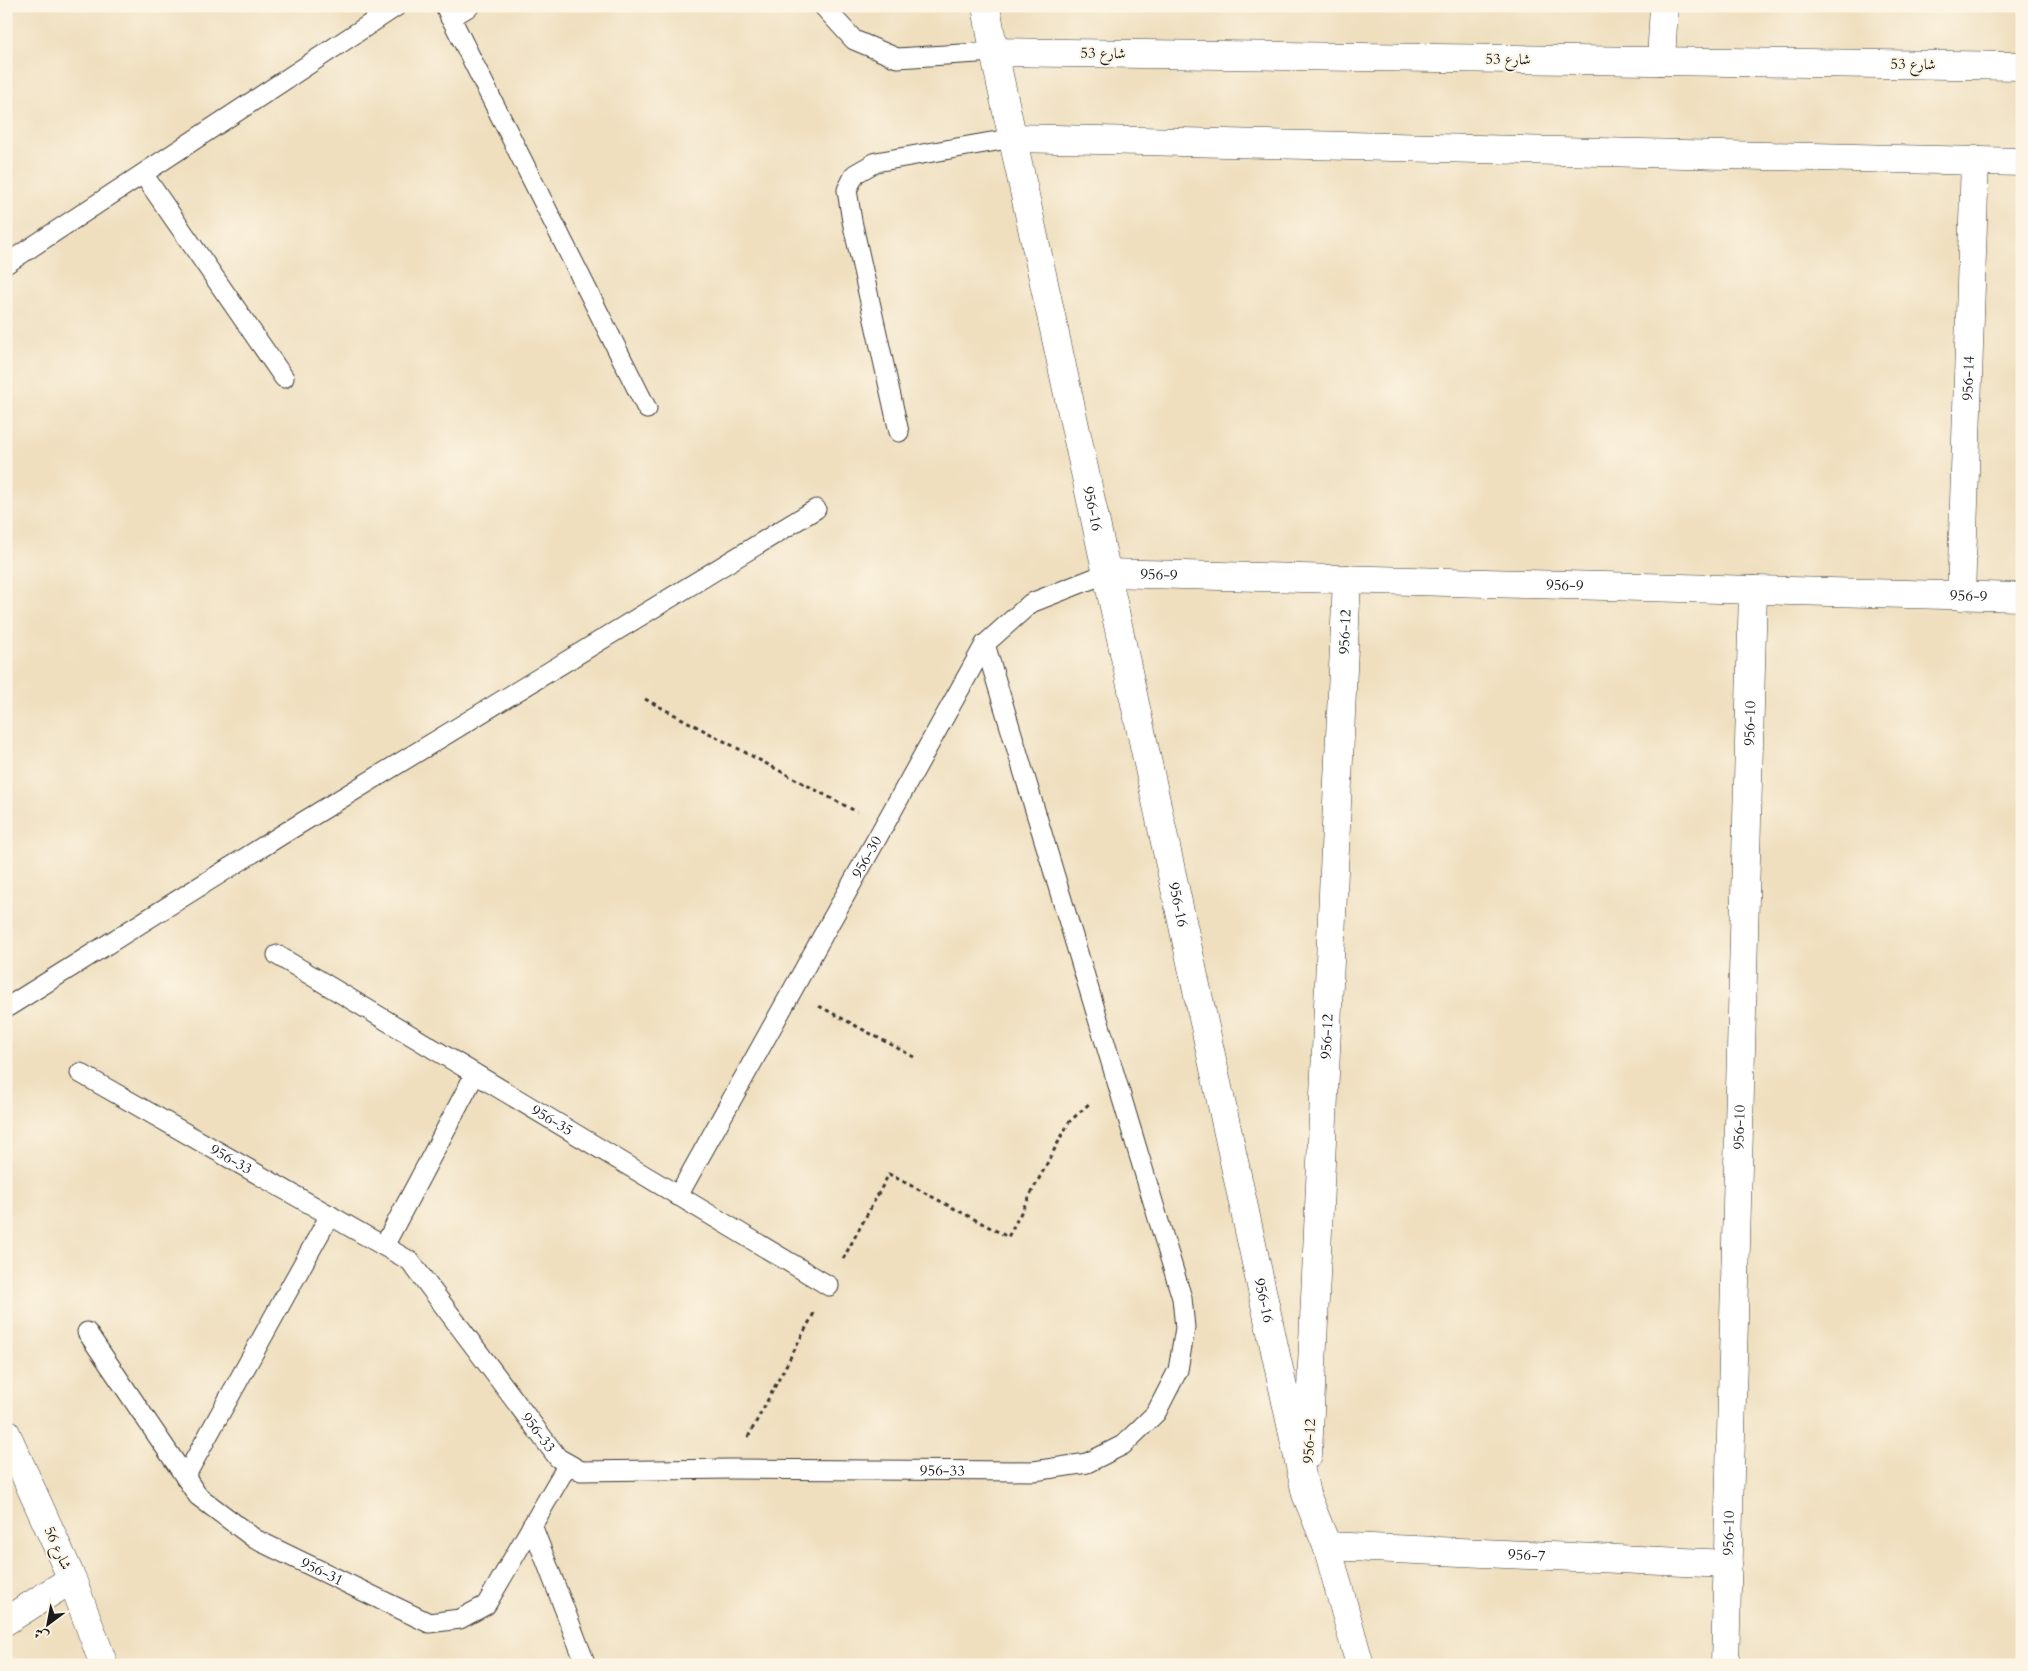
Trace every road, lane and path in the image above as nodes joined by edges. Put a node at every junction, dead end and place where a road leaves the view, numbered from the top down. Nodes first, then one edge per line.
1 (397, 6) edge
2 (470, 6) edge
3 (823, 6) edge
4 (986, 6) edge
5 (1664, 6) edge
6 (448, 12) edge
7 (994, 52) junction
8 (1661, 61) junction
9 (2022, 66) edge
10 (1014, 138) junction
11 (1975, 160) junction
12 (2022, 162) edge
13 (143, 174) junction
14 (6, 264) edge
15 (284, 378) dead end
16 (647, 409) dead end
17 (899, 432) dead end
18 (816, 509) dead end
19 (1107, 573) junction
20 (1347, 579) junction
21 (1753, 590) junction
22 (1961, 596) junction
23 (2022, 598) edge
24 (985, 644) junction
25 (645, 699) dead end
26 (884, 826) junction
27 (277, 955) dead end
28 (792, 992) junction
29 (6, 1008) edge
30 (914, 1057) dead end
31 (80, 1073) dead end
32 (475, 1074) junction
33 (1119, 1088) junction
34 (678, 1196) junction
35 (330, 1215) junction
36 (384, 1246) junction
37 (829, 1286) junction
38 (87, 1332) dead end
39 (6, 1433) edge
40 (568, 1464) junction
41 (731, 1469) junction
42 (185, 1477) junction
43 (1306, 1494) junction
44 (532, 1525) junction
45 (1327, 1546) junction
46 (1728, 1564) junction
47 (72, 1578) junction
48 (6, 1621) edge
49 (104, 1665) edge
50 (586, 1665) edge
51 (1360, 1665) edge
52 (1725, 1665) edge

1 - 13 lane
2 - 6 lane
3 - 7 lane
4 - 7 street, 956-16
5 - 8 street
6 - 16 lane
7 - 8 street, شارع 53
7 - 10 street, 956-16
8 - 9 street, شارع 53
10 - 11 street
10 - 17 lane
10 - 19 street, 956-16
11 - 12 street
11 - 22 street, 956-14
13 - 14 lane
13 - 15 lane
18 - 29 lane
19 - 20 street, 956-9
19 - 24 lane, 956-30
19 - 43 street, 956-16
20 - 21 street, 956-9
20 - 43 street, 956-12
21 - 22 street, 956-9
21 - 46 street, 956-10
22 - 23 street, 956-9
24 - 26 lane, 956-30
24 - 33 lane, 956-33
25 - 26 path
26 - 28 lane, 956-30
27 - 32 lane, 956-35
28 - 30 path
28 - 34 lane, 956-30
31 - 35 lane, 956-33
32 - 34 lane, 956-35
32 - 36 lane
33 - 37 path
33 - 41 lane, 956-33
34 - 37 lane, 956-35
35 - 36 lane, 956-33
35 - 42 lane
36 - 40 lane, 956-33
37 - 41 path
38 - 42 lane, 956-31
39 - 47 street, شارع 56
40 - 41 lane, 956-33
40 - 44 lane, 956-31
42 - 44 lane, 956-31
43 - 45 street, 956-16
44 - 50 lane
45 - 46 street, 956-7
45 - 51 street, 956-16
46 - 52 street, 956-10
47 - 48 street
47 - 49 street, شارع 56

